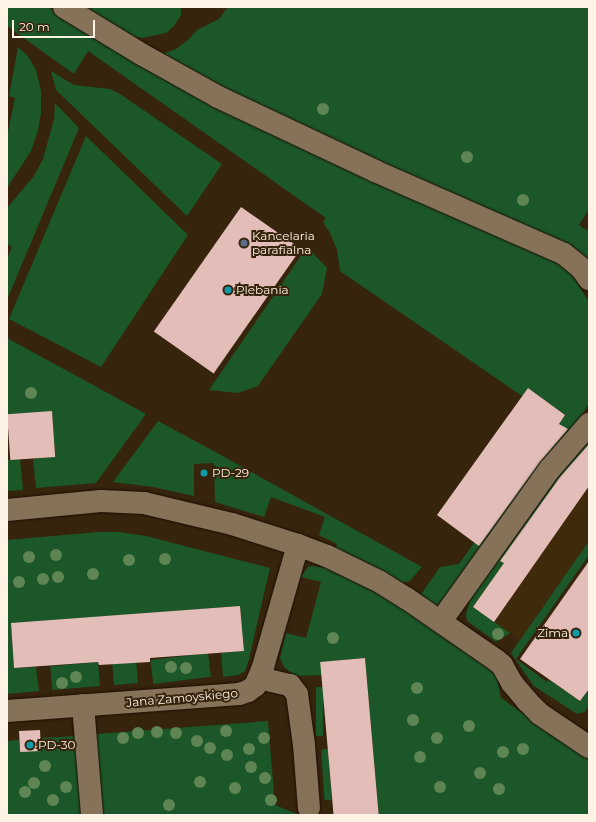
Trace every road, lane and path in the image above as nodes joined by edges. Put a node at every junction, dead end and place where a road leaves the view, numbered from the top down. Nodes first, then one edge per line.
1 (64, 7) edge
2 (589, 279) edge
3 (589, 424) edge
4 (7, 510) edge
5 (298, 545) junction
6 (441, 621) junction
7 (259, 678) junction
8 (83, 705) junction
9 (7, 711) edge
10 (589, 747) edge
11 (309, 808) dead end
12 (92, 815) edge

1 - 2 street
3 - 6 street
4 - 5 street
5 - 6 street
5 - 7 street
6 - 10 street
7 - 8 street, Jana Zamoyskiego
7 - 11 street
8 - 9 street, Jana Zamoyskiego
8 - 12 street

